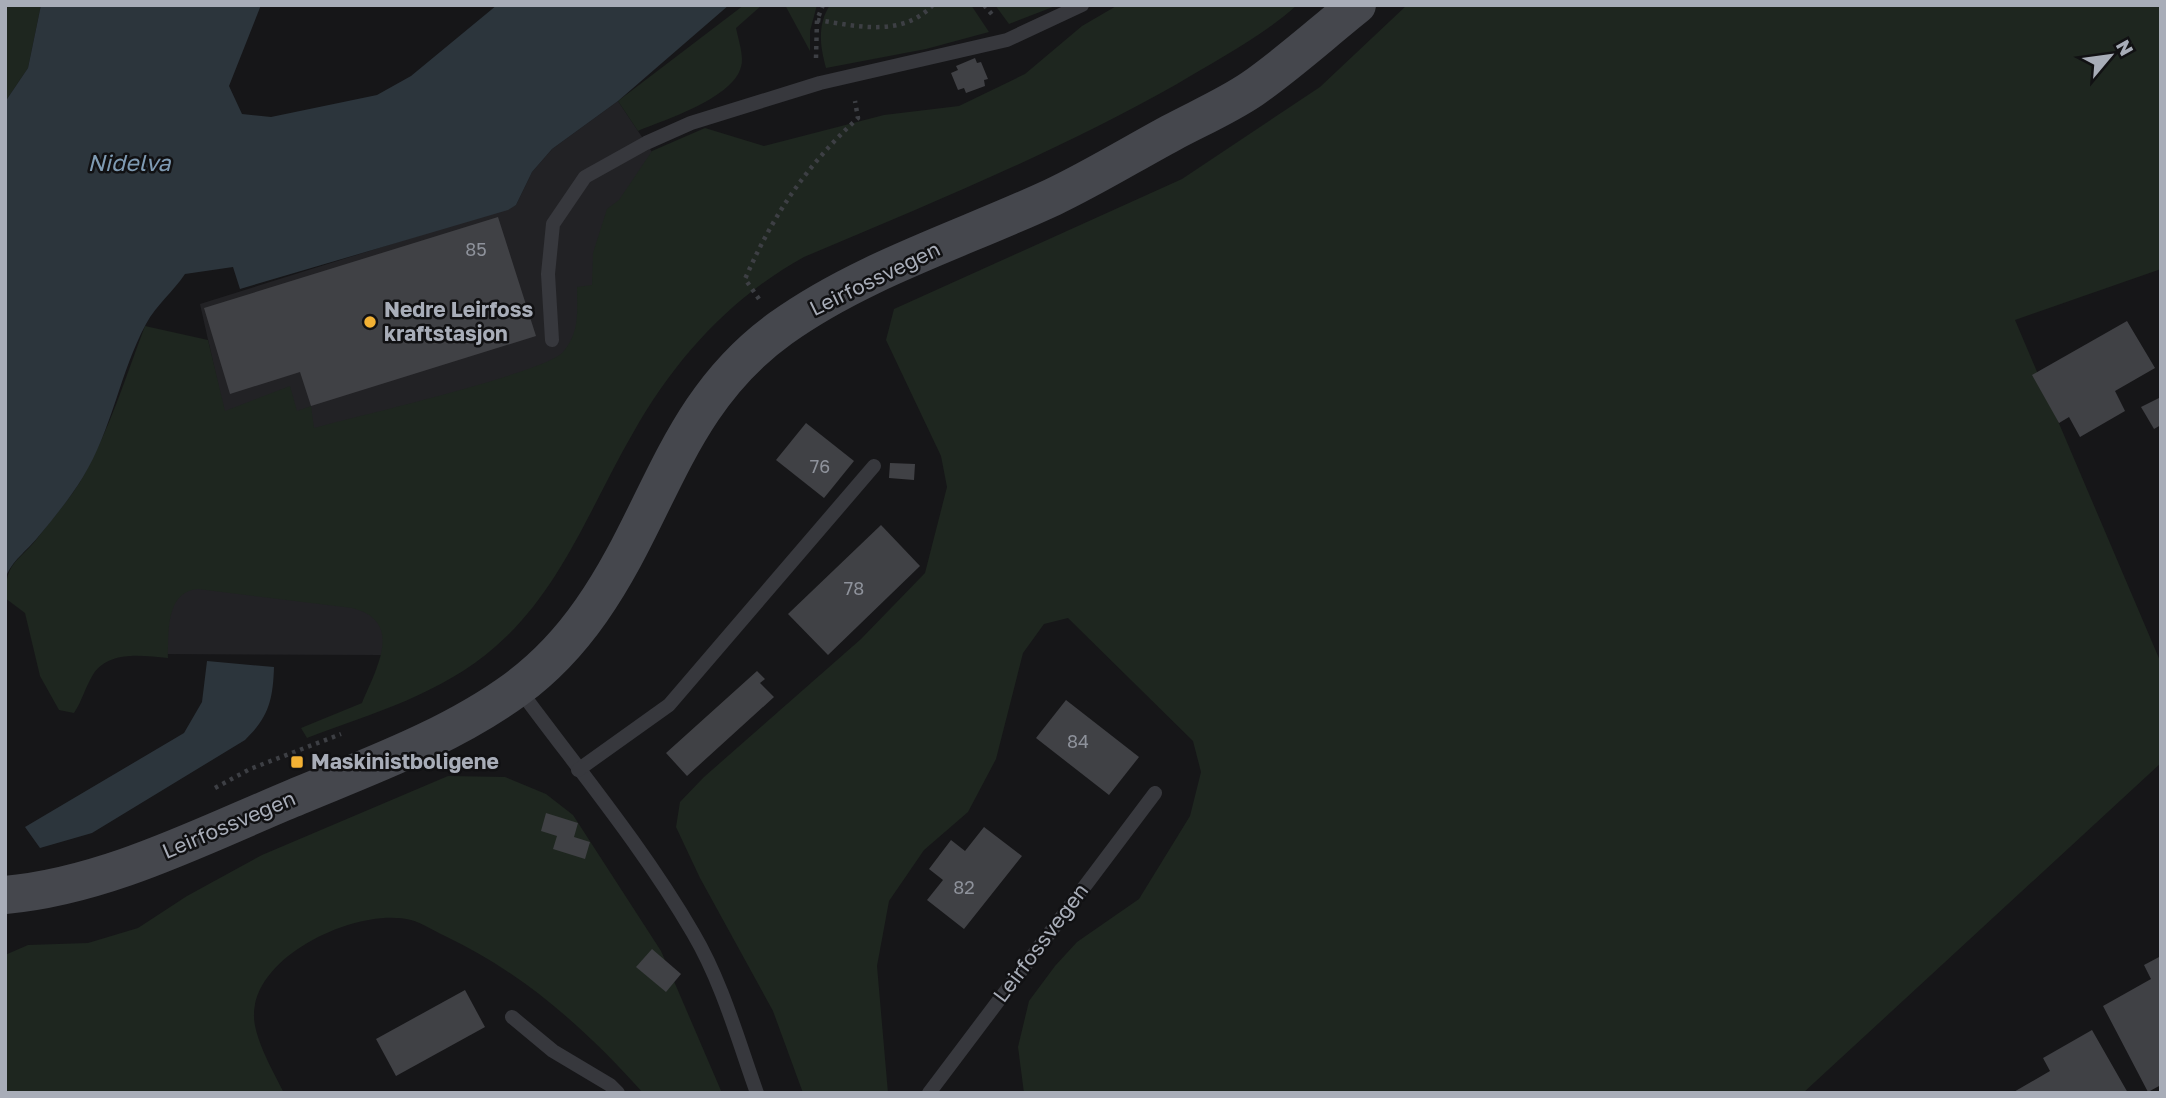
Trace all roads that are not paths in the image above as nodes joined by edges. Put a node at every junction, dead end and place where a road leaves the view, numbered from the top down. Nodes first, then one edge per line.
1 (1082, 5) edge
2 (1357, 5) edge
3 (552, 340) dead end
4 (874, 466) dead end
5 (518, 688) junction
6 (578, 770) junction
7 (1155, 793) dead end
8 (5, 895) edge
9 (512, 1017) dead end
10 (618, 1093) edge
11 (757, 1093) edge
12 (929, 1093) edge

1 - 3 lane
2 - 5 street, Leirfossvegen
4 - 6 lane
5 - 6 lane
5 - 8 street, Leirfossvegen
6 - 11 lane
7 - 12 lane, Leirfossvegen
9 - 10 lane

